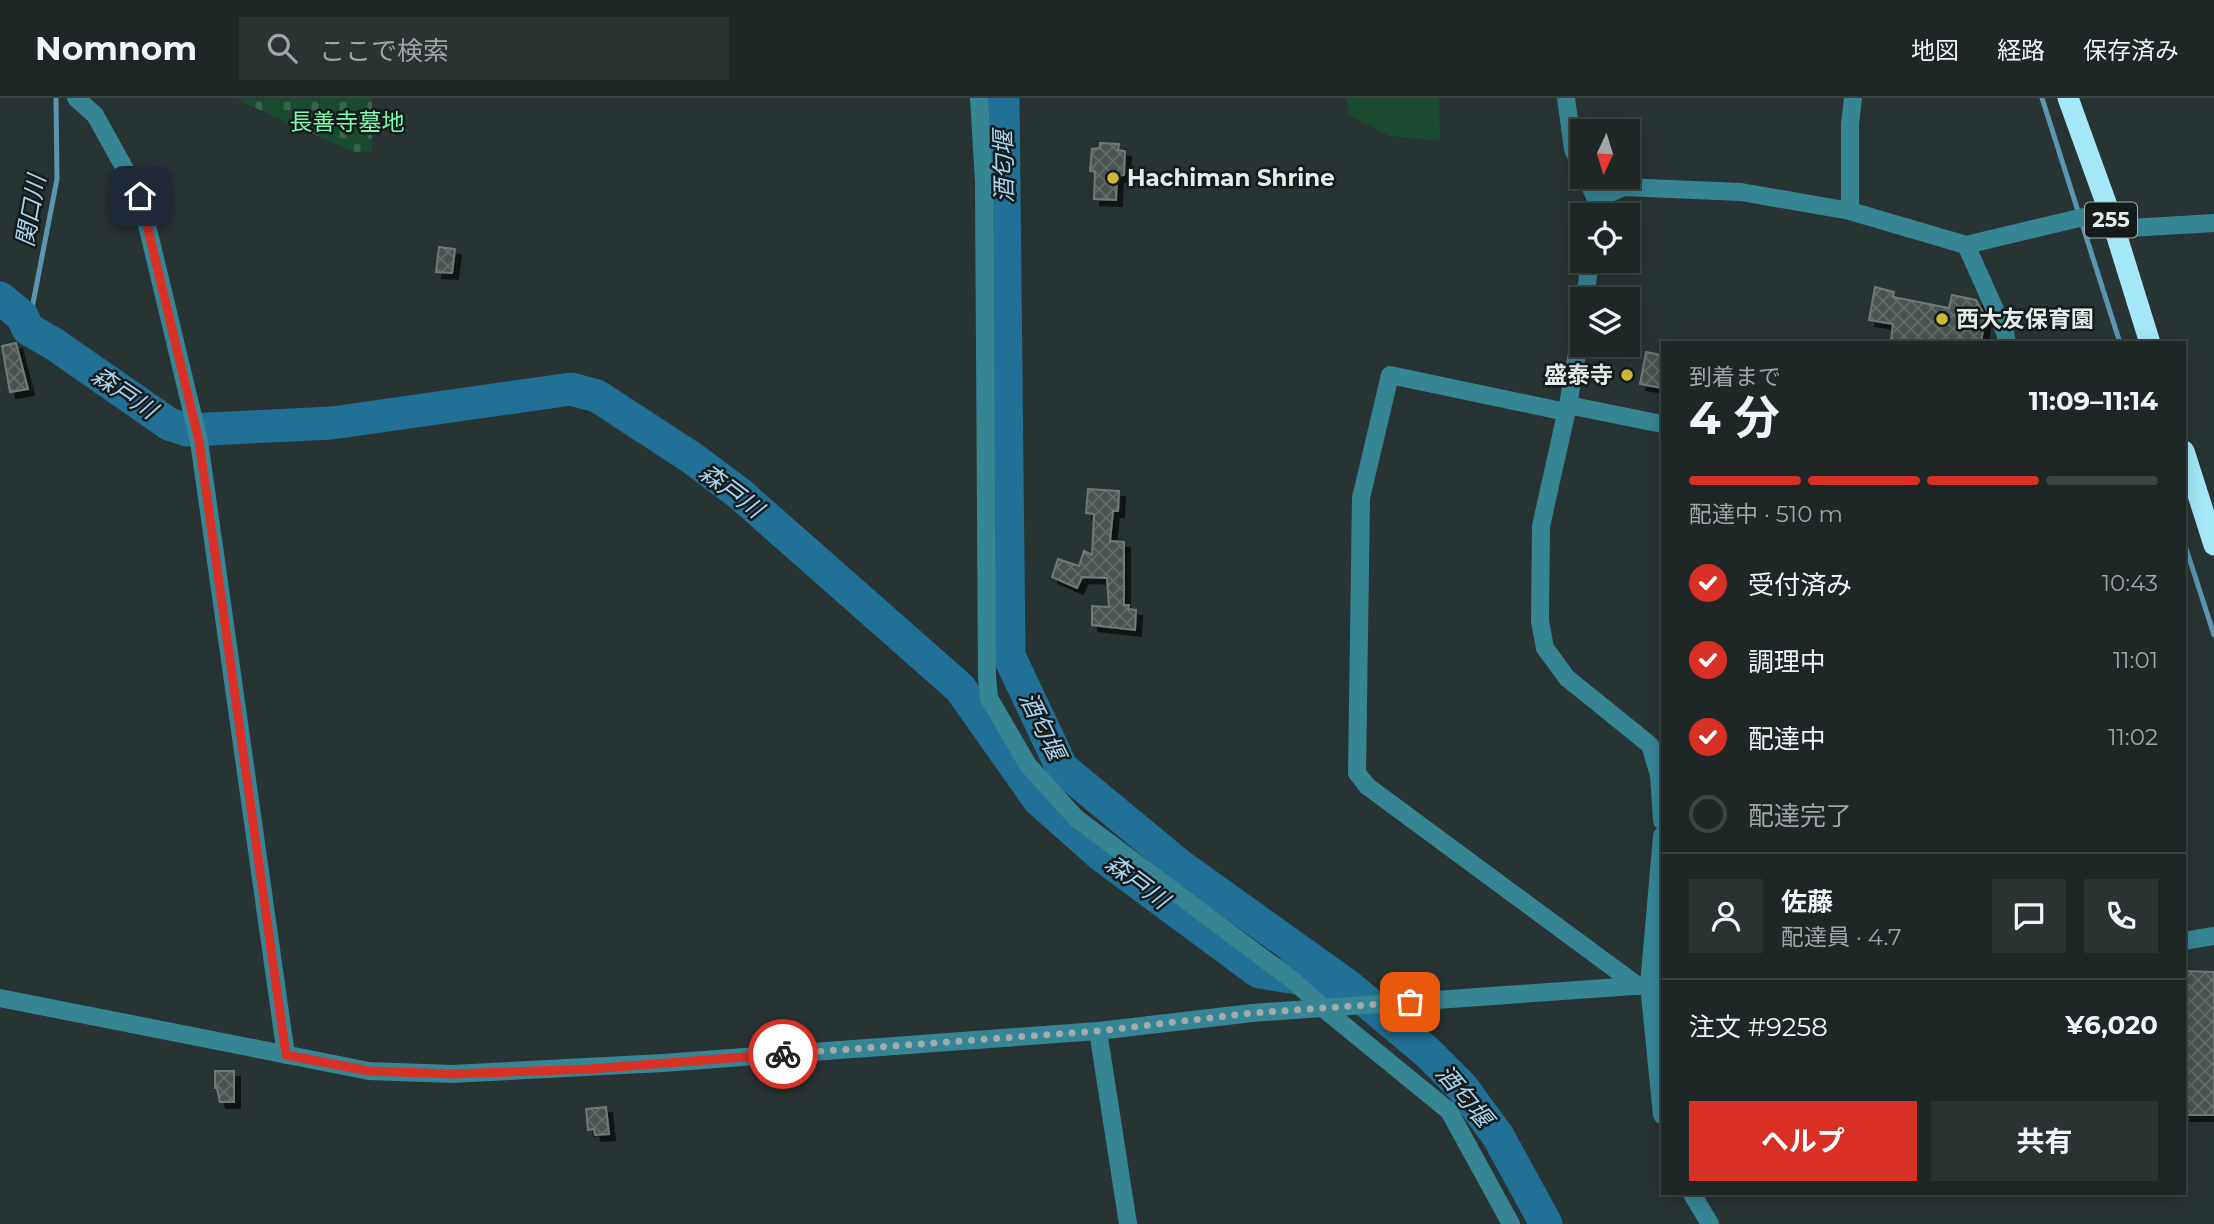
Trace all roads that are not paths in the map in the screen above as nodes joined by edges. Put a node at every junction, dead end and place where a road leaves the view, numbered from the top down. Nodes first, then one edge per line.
1 (76, 98) edge
2 (979, 98) edge
3 (1566, 98) edge
4 (1853, 98) edge
5 (2068, 98) edge
6 (1570, 127) edge
7 (1601, 203) edge
8 (1850, 211) junction
9 (2111, 220) junction
10 (2214, 223) edge
11 (1966, 245) junction
12 (2007, 341) edge
13 (2149, 341) edge
14 (1576, 357) edge
15 (1567, 409) junction
16 (1661, 424) edge
17 (2186, 465) edge
18 (2191, 500) edge
19 (2214, 545) edge
20 (1661, 806) edge
21 (1661, 848) edge
22 (2214, 936) edge
23 (2186, 941) edge
24 (1650, 985) edge
25 (0, 998) edge
26 (1324, 1009) junction
27 (1098, 1031) junction
28 (286, 1055) junction
29 (1661, 1104) edge
30 (1693, 1195) edge
31 (1128, 1224) edge
32 (1511, 1224) edge
33 (1710, 1224) edge

1 - 28 street
2 - 26 street
3 - 6 street
4 - 8 street
5 - 9 highway, 255
7 - 8 street
8 - 11 street
9 - 10 street
9 - 11 street
9 - 13 highway, 255
11 - 12 street
14 - 15 street
15 - 16 street
15 - 20 street
15 - 24 street
17 - 18 highway
18 - 19 highway
21 - 24 street
22 - 23 street
24 - 26 street
24 - 29 street
25 - 28 street
26 - 27 street
26 - 32 street
27 - 28 street
27 - 31 street
30 - 33 street

